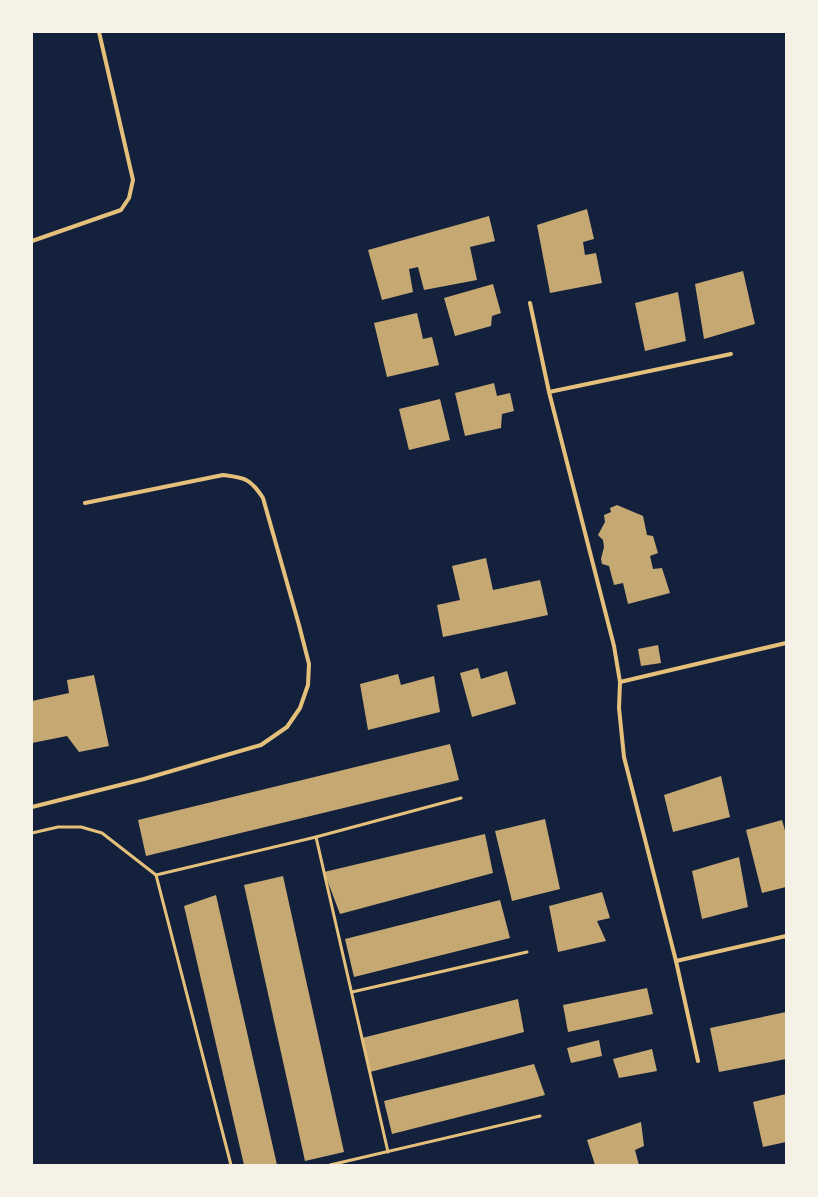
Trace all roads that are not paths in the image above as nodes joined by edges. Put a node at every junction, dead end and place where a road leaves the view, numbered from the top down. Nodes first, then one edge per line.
1 (99, 32) edge
2 (32, 241) edge
3 (530, 303) dead end
4 (731, 354) dead end
5 (549, 392) junction
6 (85, 503) dead end
7 (786, 643) edge
8 (620, 682) junction
9 (461, 798) dead end
10 (32, 807) edge
11 (32, 833) edge
12 (316, 837) junction
13 (156, 875) junction
14 (786, 936) edge
15 (527, 952) dead end
16 (676, 961) junction
17 (352, 992) junction
18 (698, 1061) dead end
19 (540, 1116) dead end
20 (388, 1152) junction
21 (231, 1165) edge
22 (330, 1165) edge

1 - 2 street
3 - 5 street
4 - 5 street
5 - 8 street
6 - 10 street
7 - 8 street
8 - 16 street
9 - 12 lane
11 - 13 lane
12 - 13 lane
12 - 17 lane
13 - 21 lane
14 - 16 street
15 - 17 lane
16 - 18 street
17 - 20 lane
19 - 20 lane
20 - 22 lane

